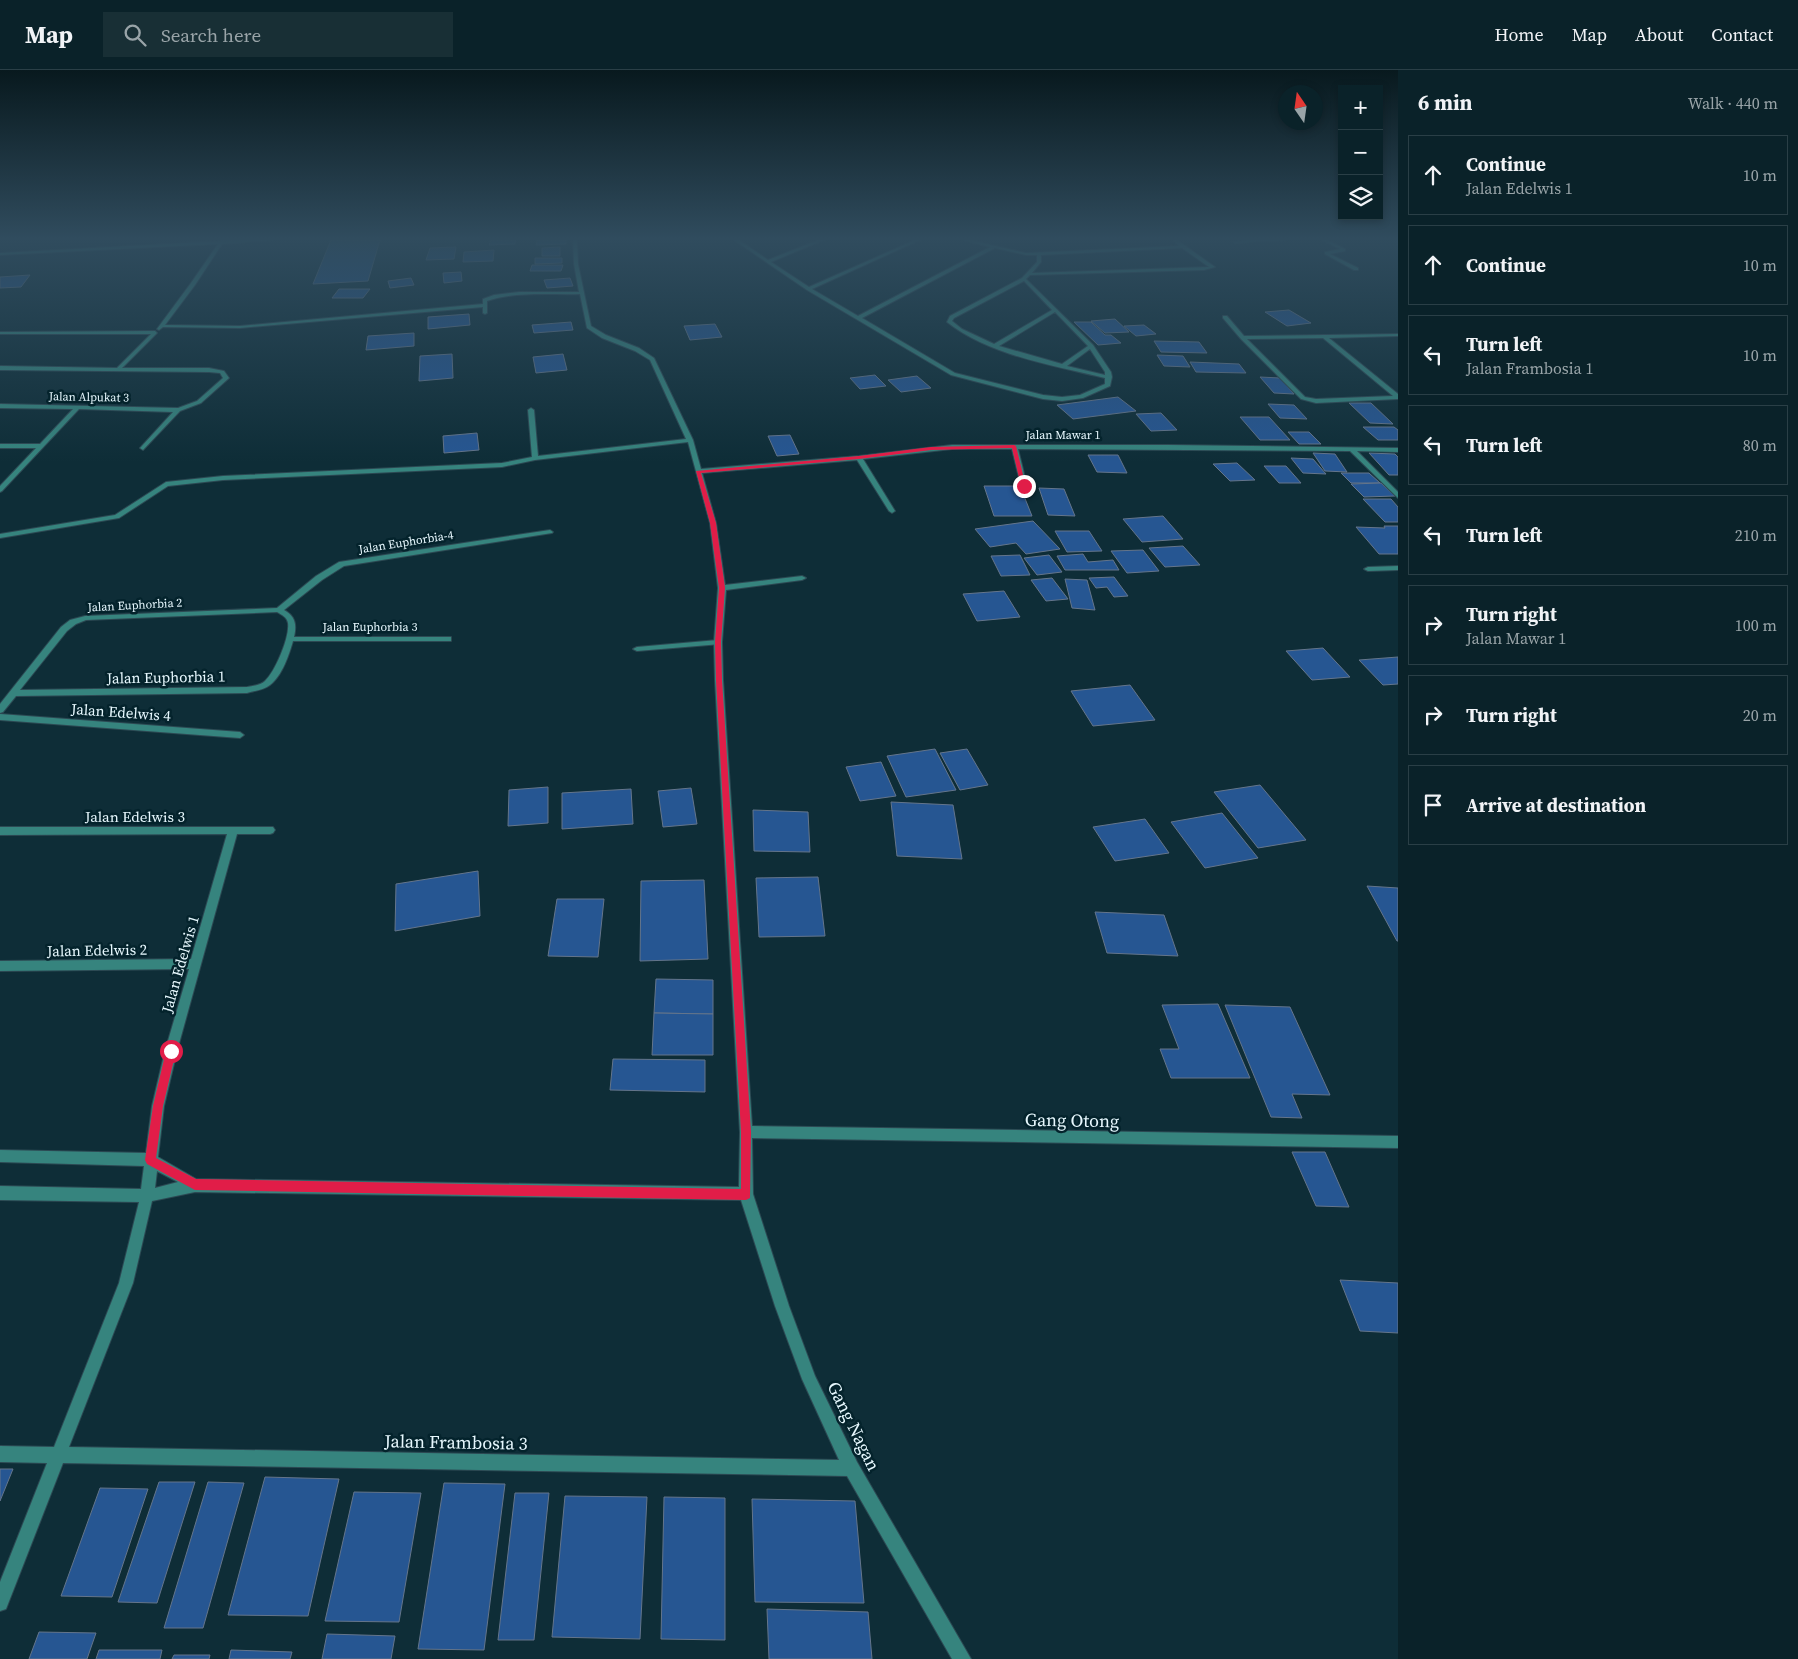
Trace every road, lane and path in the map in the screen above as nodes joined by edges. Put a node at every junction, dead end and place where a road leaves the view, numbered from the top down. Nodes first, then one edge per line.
1 (171, 314) edge
2 (378, 314) edge
3 (587, 314) edge
4 (852, 314) edge
5 (865, 314) edge
6 (959, 314) edge
7 (1048, 314) edge
8 (1059, 314) edge
9 (1225, 317) dead end
10 (858, 318) junction
11 (163, 326) junction
12 (154, 332) junction
13 (0, 333) edge
14 (1398, 335) edge
15 (1324, 336) junction
16 (1243, 338) junction
17 (996, 346) junction
18 (1091, 346) junction
19 (1063, 366) junction
20 (0, 368) edge
21 (119, 368) junction
22 (1109, 377) junction
23 (1398, 398) edge
24 (0, 406) edge
25 (78, 407) junction
26 (178, 410) junction
27 (531, 410) dead end
28 (690, 440) junction
29 (0, 446) edge
30 (42, 446) junction
31 (1014, 446) junction
32 (144, 448) dead end
33 (1352, 450) junction
34 (1398, 450) edge
35 (535, 458) junction
36 (859, 458) junction
37 (698, 471) junction
38 (1024, 486) dead end
39 (0, 490) edge
40 (1398, 496) edge
41 (892, 511) dead end
42 (550, 532) dead end
43 (0, 536) edge
44 (1368, 568) dead end
45 (1398, 568) edge
46 (802, 578) dead end
47 (722, 588) junction
48 (279, 610) junction
49 (292, 639) junction
50 (448, 639) dead end
51 (718, 642) junction
52 (637, 649) dead end
53 (13, 693) junction
54 (0, 710) edge
55 (0, 717) edge
56 (240, 735) dead end
57 (270, 830) dead end
58 (0, 831) edge
59 (233, 831) junction
60 (195, 964) junction
61 (0, 966) edge
62 (746, 1132) junction
63 (1398, 1142) edge
64 (0, 1156) edge
65 (150, 1160) junction
66 (195, 1185) junction
67 (0, 1193) edge
68 (746, 1194) junction
69 (147, 1196) junction
70 (0, 1454) edge
71 (60, 1455) junction
72 (851, 1468) junction
73 (0, 1603) edge
74 (962, 1659) edge

1 - 11 street
2 - 11 street
3 - 28 street, Gang Nagan
4 - 10 street
5 - 10 street
6 - 17 street
7 - 17 street
8 - 18 street
9 - 16 street
10 - 22 street
11 - 12 street
12 - 13 street
12 - 21 street
14 - 15 street
15 - 16 street
15 - 23 street
16 - 23 street
17 - 19 street
18 - 19 street
18 - 22 street
19 - 22 street
20 - 21 street
21 - 26 street
24 - 25 street, Jalan Alpukat 3
25 - 26 street, Jalan Alpukat 3
25 - 30 street
26 - 32 street
27 - 35 street
28 - 35 street
28 - 37 street, Gang Nagan
29 - 30 street
30 - 39 street
31 - 33 street, Jalan Mawar 1
31 - 36 street, Jalan Mawar 1
31 - 38 street
33 - 34 street, Jalan Mawar 1
33 - 40 street
35 - 43 street
36 - 37 street, Jalan Mawar 1
36 - 41 street
37 - 47 street, Gang Nagan
42 - 48 street, Jalan Euphorbia-4
44 - 45 street
46 - 47 street
47 - 51 street, Gang Nagan
48 - 49 street
48 - 53 street, Jalan Euphorbia 2
49 - 50 street, Jalan Euphorbia 3
49 - 53 street, Jalan Euphorbia 1
51 - 52 street
51 - 62 street, Gang Nagan
53 - 54 street, Jalan Euphorbia 2
55 - 56 street, Jalan Edelwis 4
57 - 59 street, Jalan Edelwis 3
58 - 59 street, Jalan Edelwis 3
59 - 60 street, Jalan Edelwis 1
60 - 61 street, Jalan Edelwis 2
60 - 65 street, Jalan Edelwis 1
62 - 63 street, Gang Otong
62 - 68 street, Gang Nagan
64 - 65 street
65 - 66 street
65 - 69 street, Jalan Edelwis 1
66 - 68 street
66 - 69 street
67 - 69 street
68 - 72 street, Gang Nagan
69 - 71 street, Jalan Edelwis 1
70 - 71 street, Jalan Frambosia 3
71 - 72 street, Jalan Frambosia 3
71 - 73 street, Jalan Edelwis 1
72 - 74 street, Gang Nagan

